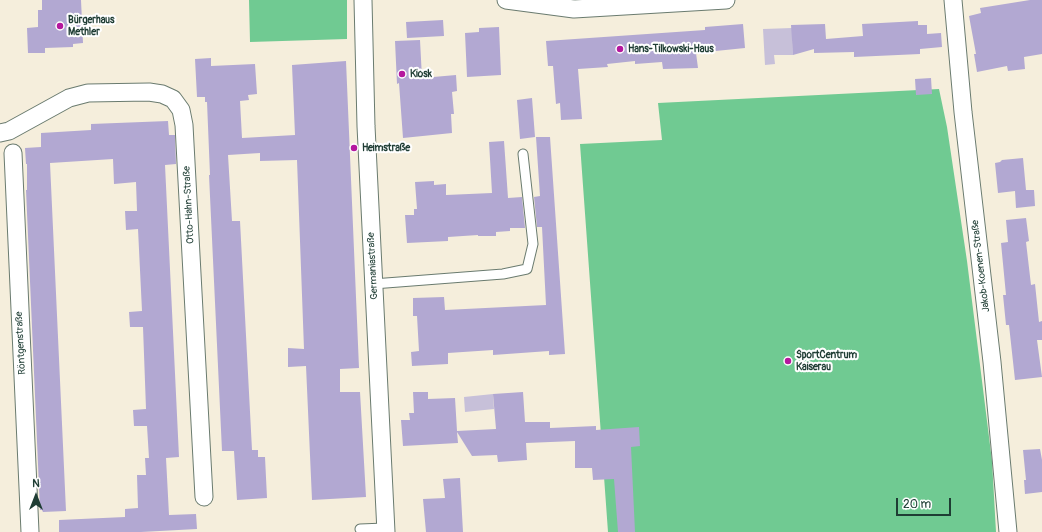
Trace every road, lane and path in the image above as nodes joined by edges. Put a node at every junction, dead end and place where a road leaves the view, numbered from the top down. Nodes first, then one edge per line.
1 (363, 0) edge
2 (506, 0) edge
3 (726, 0) edge
4 (953, 0) edge
5 (0, 133) edge
6 (13, 153) dead end
7 (523, 154) dead end
8 (373, 284) junction
9 (204, 497) dead end
10 (360, 529) dead end
11 (385, 530) edge
12 (30, 532) edge
13 (1008, 532) edge

1 - 8 street, Germaniastraße
2 - 3 street
4 - 13 street, Jakob-Koenen-Straße
5 - 9 street, Otto-Hahn-Straße
6 - 12 street, Röntgenstraße
7 - 8 lane
8 - 11 street, Germaniastraße
10 - 11 lane

